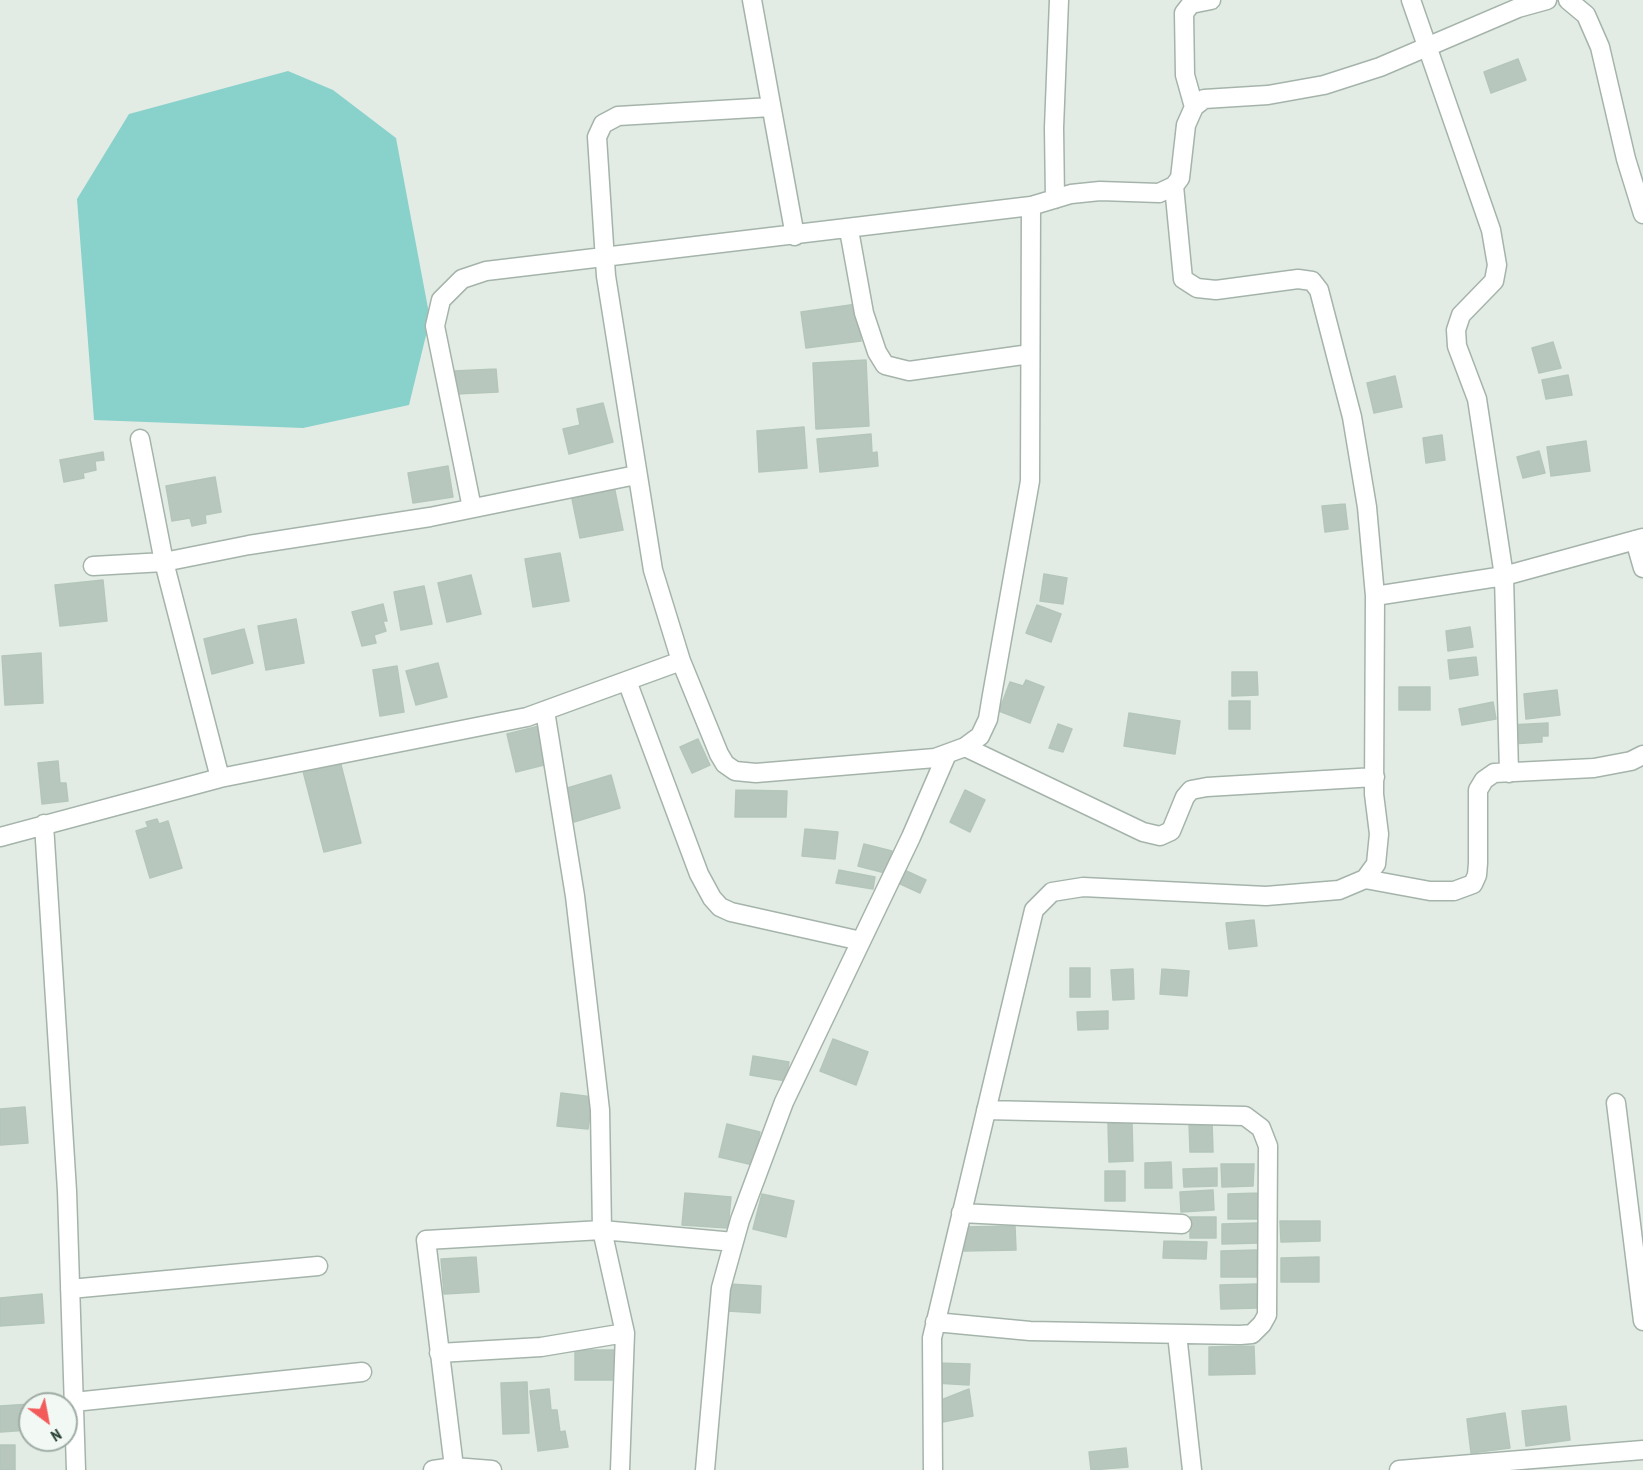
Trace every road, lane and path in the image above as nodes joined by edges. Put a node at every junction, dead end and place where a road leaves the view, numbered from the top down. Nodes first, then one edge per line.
1 (752, 0) edge
2 (1059, 0) edge
3 (1211, 0) edge
4 (1411, 0) edge
5 (1547, 0) edge
6 (1568, 0) edge
7 (1426, 47) junction
8 (771, 107) junction
9 (1194, 107) junction
10 (1174, 186) junction
11 (1055, 199) junction
12 (1031, 206) junction
13 (1643, 214) edge
14 (849, 230) junction
15 (795, 236) junction
16 (605, 259) junction
17 (1030, 354) junction
18 (140, 439) dead end
19 (636, 475) junction
20 (472, 508) junction
21 (1639, 539) edge
22 (164, 562) junction
23 (93, 566) dead end
24 (1643, 568) edge
25 (1504, 576) junction
26 (1375, 596) junction
27 (681, 661) junction
28 (627, 681) junction
29 (545, 711) junction
30 (965, 747) junction
31 (946, 754) junction
32 (1643, 755) edge
33 (1509, 772) junction
34 (1375, 777) junction
35 (220, 778) junction
36 (44, 824) junction
37 (0, 837) edge
38 (1365, 879) junction
39 (861, 941) junction
40 (1617, 1103) dead end
41 (986, 1110) junction
42 (962, 1213) junction
43 (1182, 1224) dead end
44 (602, 1230) junction
45 (734, 1242) junction
46 (318, 1266) dead end
47 (70, 1289) junction
48 (1643, 1321) edge
49 (935, 1322) junction
50 (625, 1333) junction
51 (1177, 1334) junction
52 (439, 1353) junction
53 (362, 1372) dead end
54 (74, 1392) edge
55 (78, 1402) edge
56 (1643, 1450) edge
57 (75, 1452) edge
58 (1516, 1465) edge
59 (454, 1467) junction
60 (76, 1470) edge
61 (432, 1470) edge
62 (492, 1470) edge
63 (620, 1470) edge
64 (705, 1470) edge
65 (933, 1470) edge
66 (1192, 1470) edge
67 (1399, 1470) edge

1 - 8 street
2 - 11 street
3 - 9 street
4 - 7 street
5 - 7 street
6 - 13 street
7 - 9 street
7 - 25 street
8 - 15 street
8 - 16 street
9 - 10 street
10 - 11 street
10 - 26 street
11 - 12 street
12 - 14 street
12 - 17 street
14 - 15 street
14 - 17 street
15 - 16 street
16 - 19 street
16 - 20 street
17 - 30 street
18 - 22 street
19 - 20 street
19 - 27 street
20 - 22 street
21 - 24 street
21 - 25 street
22 - 23 street
22 - 35 street
25 - 26 street
25 - 33 street
26 - 34 street
27 - 28 street
27 - 31 street
28 - 29 street
28 - 39 street
29 - 35 street
29 - 44 street
30 - 31 street
30 - 34 street
31 - 39 street
32 - 33 street
33 - 38 street
34 - 38 street
35 - 36 street
36 - 37 street
36 - 47 street
38 - 41 street
39 - 45 street
40 - 48 street
41 - 42 street
41 - 51 street
42 - 43 street
42 - 49 street
44 - 45 street
44 - 50 street
44 - 52 street
45 - 64 street
46 - 47 street
47 - 54 street
49 - 51 street
49 - 65 street
50 - 52 street
50 - 63 street
51 - 66 street
52 - 59 street
53 - 55 street
56 - 58 street
57 - 60 street
58 - 67 street
59 - 61 street
59 - 62 street

